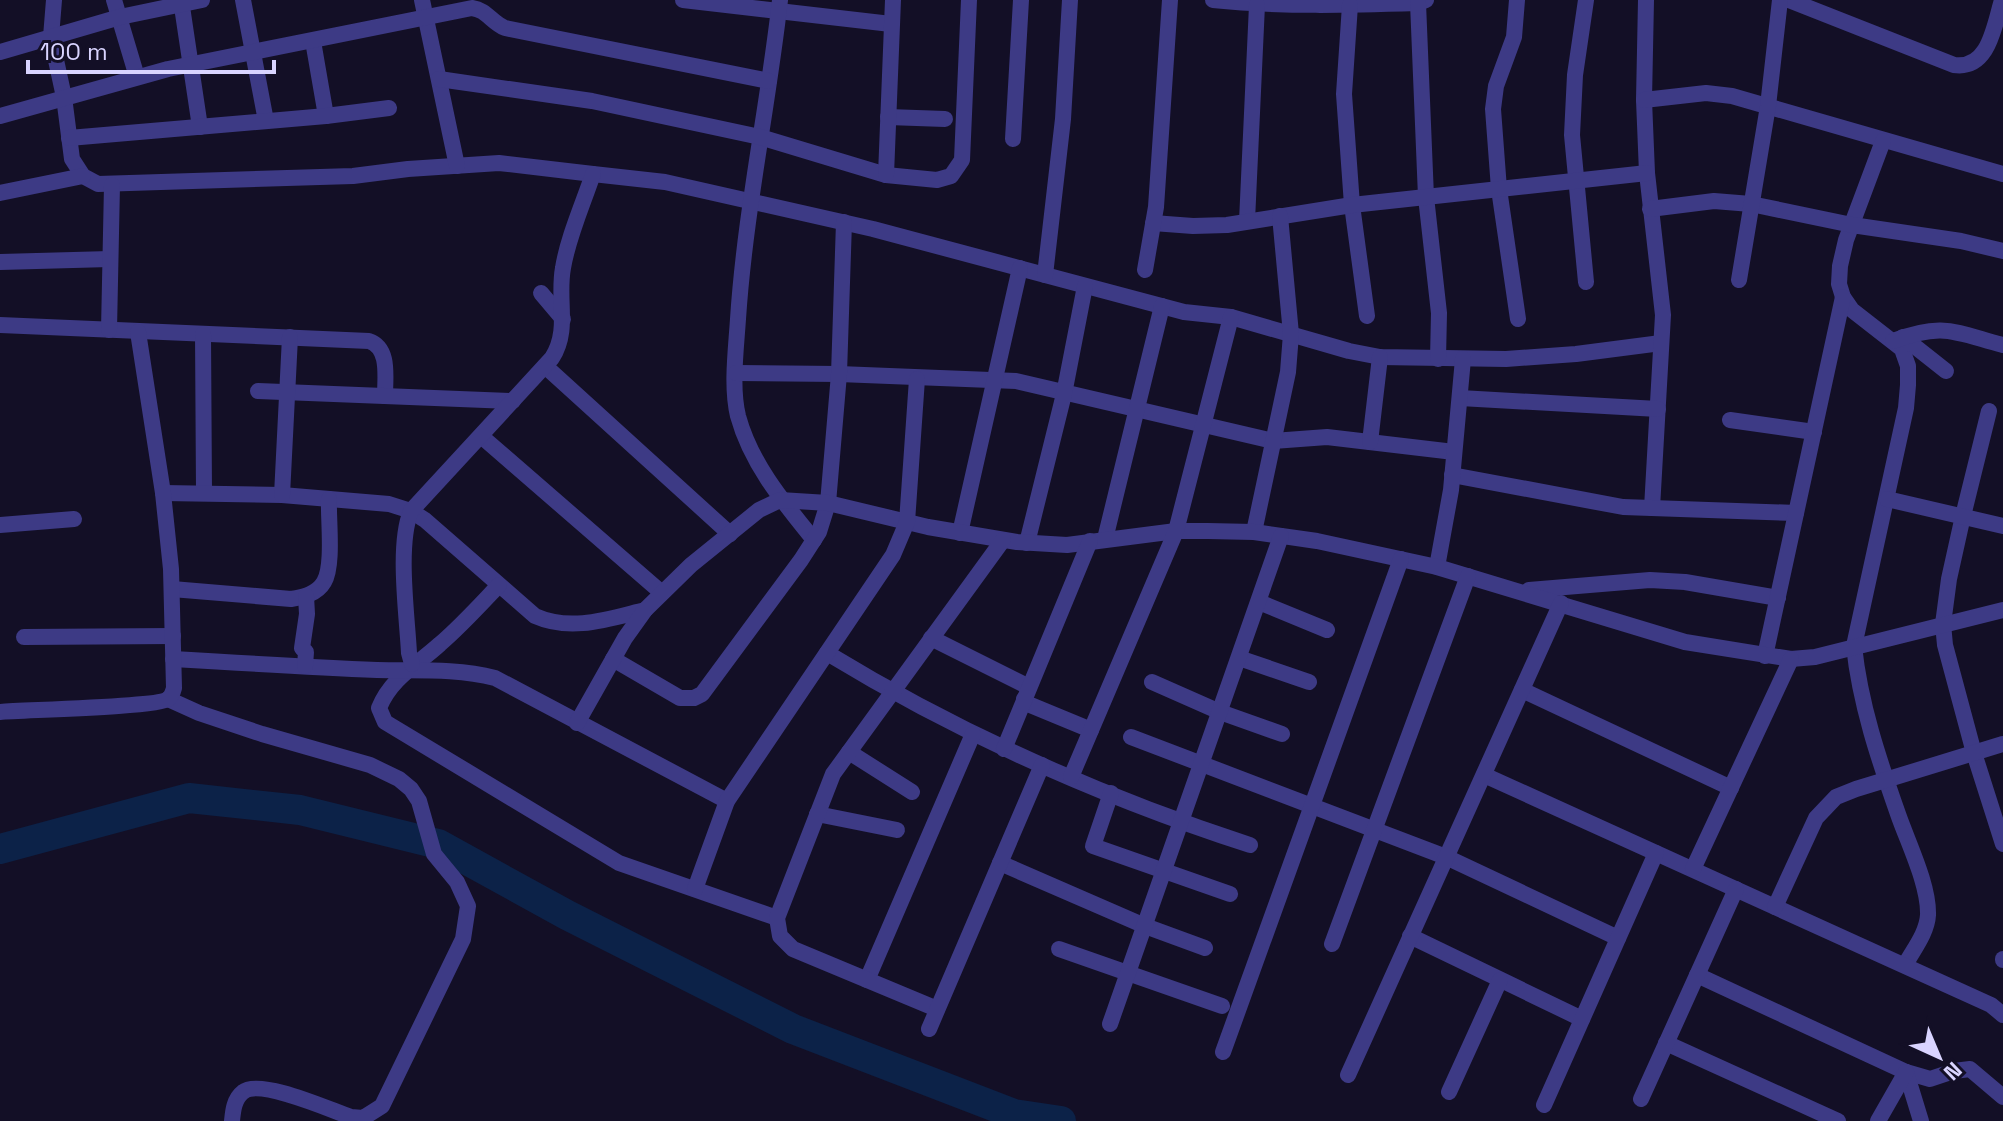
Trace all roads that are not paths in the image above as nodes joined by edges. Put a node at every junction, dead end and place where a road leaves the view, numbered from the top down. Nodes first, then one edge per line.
1 (54, 0) edge
2 (114, 0) edge
3 (202, 0) edge
4 (243, 0) edge
5 (422, 0) edge
6 (683, 0) edge
7 (893, 0) edge
8 (969, 0) edge
9 (1021, 0) edge
10 (1070, 0) edge
11 (1170, 0) edge
12 (1213, 0) edge
13 (1517, 0) edge
14 (1586, 0) edge
15 (1646, 0) edge
16 (1780, 0) edge
17 (1789, 0) edge
18 (2002, 0) edge
19 (1423, 1) edge
20 (181, 2) edge
21 (780, 5) edge
22 (1257, 5) junction
23 (1350, 5) junction
24 (120, 17) junction
25 (427, 19) junction
26 (891, 24) junction
27 (1997, 35) edge
28 (51, 37) junction
29 (313, 41) junction
30 (253, 51) junction
31 (0, 52) edge
32 (191, 64) junction
33 (137, 77) junction
34 (439, 79) junction
35 (769, 81) junction
36 (64, 97) junction
37 (1644, 100) junction
38 (1768, 106) junction
39 (389, 108) dead end
40 (0, 116) edge
41 (326, 116) junction
42 (888, 117) junction
43 (945, 119) dead end
44 (266, 121) junction
45 (200, 127) junction
46 (760, 137) junction
47 (69, 138) junction
48 (1013, 139) dead end
49 (1883, 141) junction
50 (457, 166) junction
51 (1647, 173) junction
52 (593, 174) junction
53 (2003, 174) edge
54 (886, 175) junction
55 (83, 176) junction
56 (1575, 181) junction
57 (112, 185) junction
58 (1499, 189) junction
59 (752, 190) junction
60 (0, 193) edge
61 (1426, 197) junction
62 (1751, 204) junction
63 (1352, 205) junction
64 (1650, 209) junction
65 (1280, 216) junction
66 (1247, 221) junction
67 (844, 222) junction
68 (1153, 223) junction
69 (1852, 225) junction
70 (2003, 251) edge
71 (110, 259) junction
72 (1047, 261) junction
73 (0, 262) edge
74 (1020, 268) junction
75 (1145, 270) dead end
76 (1739, 280) dead end
77 (1586, 282) dead end
78 (1085, 286) junction
79 (541, 293) dead end
80 (1843, 297) junction
81 (1162, 306) junction
82 (1367, 316) dead end
83 (1231, 317) junction
84 (563, 319) junction
85 (1290, 319) junction
86 (1518, 319) dead end
87 (0, 325) edge
88 (109, 330) junction
89 (138, 332) junction
90 (203, 334) junction
91 (290, 337) junction
92 (1898, 339) junction
93 (1661, 343) junction
94 (2003, 345) edge
95 (1380, 357) junction
96 (1438, 359) junction
97 (1463, 359) junction
98 (545, 366) junction
99 (1946, 371) dead end
100 (736, 373) junction
101 (839, 374) junction
102 (917, 379) junction
103 (995, 380) junction
104 (258, 391) dead end
105 (289, 392) junction
106 (1064, 394) junction
107 (385, 396) junction
108 (1460, 398) junction
109 (513, 401) junction
110 (1658, 409) junction
111 (1136, 410) junction
112 (1989, 411) dead end
113 (1730, 420) dead end
114 (1204, 425) junction
115 (1814, 432) junction
116 (481, 436) junction
117 (1273, 441) junction
118 (1370, 442) junction
119 (1454, 452) junction
120 (1452, 475) junction
121 (204, 492) junction
122 (163, 493) junction
123 (282, 495) junction
124 (329, 499) junction
125 (1887, 499) junction
126 (780, 500) junction
127 (828, 503) junction
128 (1652, 508) junction
129 (411, 511) junction
130 (1796, 513) junction
131 (1963, 516) junction
132 (74, 519) dead end
133 (907, 522) junction
134 (0, 525) edge
135 (2003, 526) edge
136 (1176, 531) junction
137 (1254, 532) junction
138 (960, 533) junction
139 (730, 534) junction
140 (1281, 536) junction
141 (814, 540) junction
142 (1003, 540) junction
143 (1097, 540) junction
144 (1027, 543) junction
145 (1401, 559) junction
146 (1437, 567) junction
147 (1468, 576) junction
148 (499, 585) junction
149 (172, 589) junction
150 (1520, 591) junction
151 (662, 593) junction
152 (306, 596) junction
153 (1778, 598) junction
154 (1259, 602) junction
155 (1561, 603) junction
156 (645, 610) junction
157 (2003, 610) edge
158 (1943, 624) junction
159 (1327, 630) dead end
160 (173, 636) junction
161 (24, 637) dead end
162 (931, 638) junction
163 (1854, 646) junction
164 (827, 653) junction
165 (1765, 656) junction
166 (1239, 658) junction
167 (173, 659) junction
168 (613, 659) junction
169 (1791, 659) junction
170 (305, 666) junction
171 (409, 667) junction
172 (1152, 682) dead end
173 (1309, 682) dead end
174 (1522, 690) junction
175 (891, 692) junction
176 (1026, 693) junction
177 (168, 699) junction
178 (0, 712) edge
179 (1220, 712) junction
180 (577, 723) junction
181 (1091, 730) junction
182 (973, 734) junction
183 (1282, 734) dead end
184 (1131, 737) dead end
185 (2003, 744) edge
186 (1004, 749) junction
187 (849, 752) junction
188 (1974, 753) junction
189 (1042, 765) junction
190 (1201, 765) junction
191 (1484, 775) junction
192 (1071, 777) junction
193 (1886, 780) junction
194 (1731, 788) junction
195 (912, 792) dead end
196 (1111, 793) junction
197 (727, 801) junction
198 (1313, 807) junction
199 (817, 814) junction
200 (1182, 823) junction
201 (897, 830) dead end
202 (1375, 830) junction
203 (2003, 844) edge
204 (1250, 845) dead end
205 (1656, 853) junction
206 (1446, 857) junction
207 (1000, 863) junction
208 (1693, 869) junction
209 (1164, 871) junction
210 (695, 889) junction
211 (1736, 889) junction
212 (1230, 894) dead end
213 (1775, 907) junction
214 (777, 918) junction
215 (1145, 926) junction
216 (1410, 936) junction
217 (1618, 938) junction
218 (1332, 944) dead end
219 (1205, 948) dead end
220 (1059, 949) dead end
221 (1905, 965) junction
222 (1128, 974) junction
223 (1697, 975) junction
224 (867, 980) junction
225 (1500, 980) junction
226 (1222, 1006) dead end
227 (937, 1009) junction
228 (2003, 1015) edge
229 (1582, 1019) junction
230 (1110, 1024) dead end
231 (929, 1029) dead end
232 (1666, 1043) junction
233 (1223, 1052) dead end
234 (1906, 1072) junction
235 (1348, 1075) dead end
236 (1449, 1092) dead end
237 (2003, 1097) edge
238 (1641, 1099) dead end
239 (1544, 1105) dead end
240 (232, 1121) edge
241 (1838, 1121) edge
242 (1878, 1121) edge
243 (1921, 1121) edge

1 - 28 street
2 - 24 street
3 - 20 street
4 - 30 street
5 - 25 street
6 - 21 street
7 - 26 street
8 - 54 street
9 - 48 street
10 - 72 street
11 - 68 street
12 - 22 street
13 - 58 street
14 - 56 street
15 - 37 street
16 - 38 street
17 - 27 street
18 - 27 street
19 - 23 street
19 - 61 street
20 - 24 street
20 - 32 street
21 - 26 street
21 - 35 street
22 - 23 street
22 - 66 street
23 - 63 street
24 - 28 street
24 - 33 street
25 - 29 street
25 - 34 street
25 - 35 street
26 - 42 street
28 - 31 street
28 - 36 street
29 - 30 street
29 - 41 street
30 - 32 street
30 - 44 street
32 - 33 street
32 - 45 street
33 - 36 street
34 - 46 street
34 - 50 street
35 - 46 street
36 - 40 street
36 - 47 street
37 - 38 street
37 - 51 street
38 - 49 street
38 - 62 street
39 - 41 street
41 - 44 street
42 - 43 street
42 - 54 street
44 - 45 street
45 - 47 street
46 - 54 street
46 - 59 street
47 - 55 street
49 - 53 street
49 - 69 street
50 - 52 street
50 - 57 street
51 - 56 street
51 - 64 street
52 - 59 street
52 - 84 street
55 - 57 street
55 - 60 street
56 - 58 street
56 - 77 street
57 - 71 street
58 - 61 street
58 - 86 street
59 - 67 street
59 - 100 street
61 - 63 street
61 - 96 street
62 - 64 street
62 - 69 street
62 - 76 street
63 - 65 street
63 - 82 street
64 - 93 street
65 - 66 street
65 - 85 street
66 - 68 street
67 - 74 street
67 - 101 street
68 - 75 street
69 - 70 street
69 - 80 street
71 - 73 street
71 - 88 street
72 - 74 street
72 - 78 street
74 - 103 street
78 - 81 street
78 - 106 street
79 - 84 street
80 - 92 street
80 - 115 street
81 - 83 street
81 - 111 street
83 - 85 street
83 - 114 street
84 - 98 street
85 - 95 street
85 - 117 street
87 - 88 street
88 - 89 street
89 - 90 street
89 - 122 street
90 - 91 street
90 - 121 street
91 - 105 street
91 - 107 street
92 - 94 street
92 - 99 street
92 - 125 street
93 - 97 street
93 - 110 street
95 - 96 street
95 - 118 street
96 - 97 street
97 - 108 street
98 - 109 street
98 - 139 street
100 - 101 street
100 - 126 street
101 - 102 street
101 - 127 street
102 - 103 street
102 - 133 street
103 - 106 street
103 - 138 street
104 - 105 street
105 - 107 street
105 - 123 street
106 - 111 street
106 - 144 street
107 - 109 street
108 - 110 street
108 - 119 street
109 - 116 street
110 - 128 street
111 - 114 street
111 - 143 street
112 - 131 street
113 - 115 street
114 - 117 street
114 - 136 street
115 - 130 street
116 - 129 street
116 - 151 street
117 - 118 street
117 - 137 street
118 - 119 street
119 - 120 street
120 - 128 street
120 - 146 street
121 - 122 street
121 - 123 street
122 - 149 street
123 - 124 street
124 - 129 street
124 - 152 street
125 - 131 street
125 - 163 street
126 - 127 street
126 - 139 street
126 - 141 street
127 - 133 street
127 - 141 street
128 - 130 street
129 - 148 street
129 - 171 street
130 - 153 street
131 - 135 street
131 - 158 street
132 - 134 street
133 - 138 street
133 - 164 street
136 - 137 street
136 - 143 street
136 - 181 street
137 - 140 street
138 - 142 street
139 - 151 street
140 - 145 street
140 - 154 street
141 - 168 street
142 - 144 street
142 - 162 street
143 - 144 street
143 - 176 street
145 - 146 street
145 - 198 street
146 - 147 street
147 - 150 street
147 - 202 street
148 - 156 street
148 - 171 street
149 - 152 street
149 - 160 street
150 - 153 street
150 - 155 street
151 - 156 street
152 - 170 street
153 - 165 street
154 - 159 street
154 - 166 street
155 - 165 street
155 - 174 street
156 - 168 street
157 - 158 street
158 - 163 street
158 - 188 street
160 - 161 street
160 - 167 street
162 - 175 street
162 - 176 street
163 - 169 street
163 - 193 street
164 - 175 street
164 - 197 street
165 - 169 street
166 - 173 street
166 - 179 street
167 - 170 street
167 - 177 street
168 - 180 street
169 - 194 street
170 - 171 street
171 - 180 street
171 - 210 street
172 - 179 street
174 - 191 street
174 - 194 street
175 - 182 street
175 - 187 street
176 - 181 street
176 - 186 street
177 - 178 street
177 - 240 street
179 - 183 street
179 - 190 street
180 - 197 street
181 - 192 street
182 - 186 street
182 - 224 street
184 - 190 street
185 - 188 street
186 - 189 street
187 - 195 street
187 - 199 street
188 - 193 street
188 - 203 street
189 - 192 street
189 - 207 street
190 - 198 street
190 - 200 street
191 - 205 street
191 - 206 street
192 - 196 street
193 - 213 street
193 - 221 street
194 - 208 street
196 - 200 street
196 - 209 street
197 - 210 street
198 - 202 street
198 - 233 street
199 - 201 street
199 - 214 street
200 - 204 street
200 - 209 street
202 - 206 street
202 - 218 street
205 - 208 street
205 - 217 street
206 - 216 street
206 - 217 street
207 - 215 street
207 - 227 street
208 - 211 street
209 - 212 street
209 - 215 street
210 - 214 street
211 - 213 street
211 - 223 street
213 - 221 street
214 - 224 street
215 - 219 street
215 - 222 street
216 - 225 street
216 - 235 street
217 - 229 street
220 - 222 street
221 - 228 street
222 - 226 street
222 - 230 street
223 - 232 street
223 - 234 street
224 - 227 street
225 - 229 street
225 - 236 street
227 - 231 street
229 - 239 street
232 - 238 street
232 - 241 street
234 - 237 street
234 - 242 street
234 - 243 street

